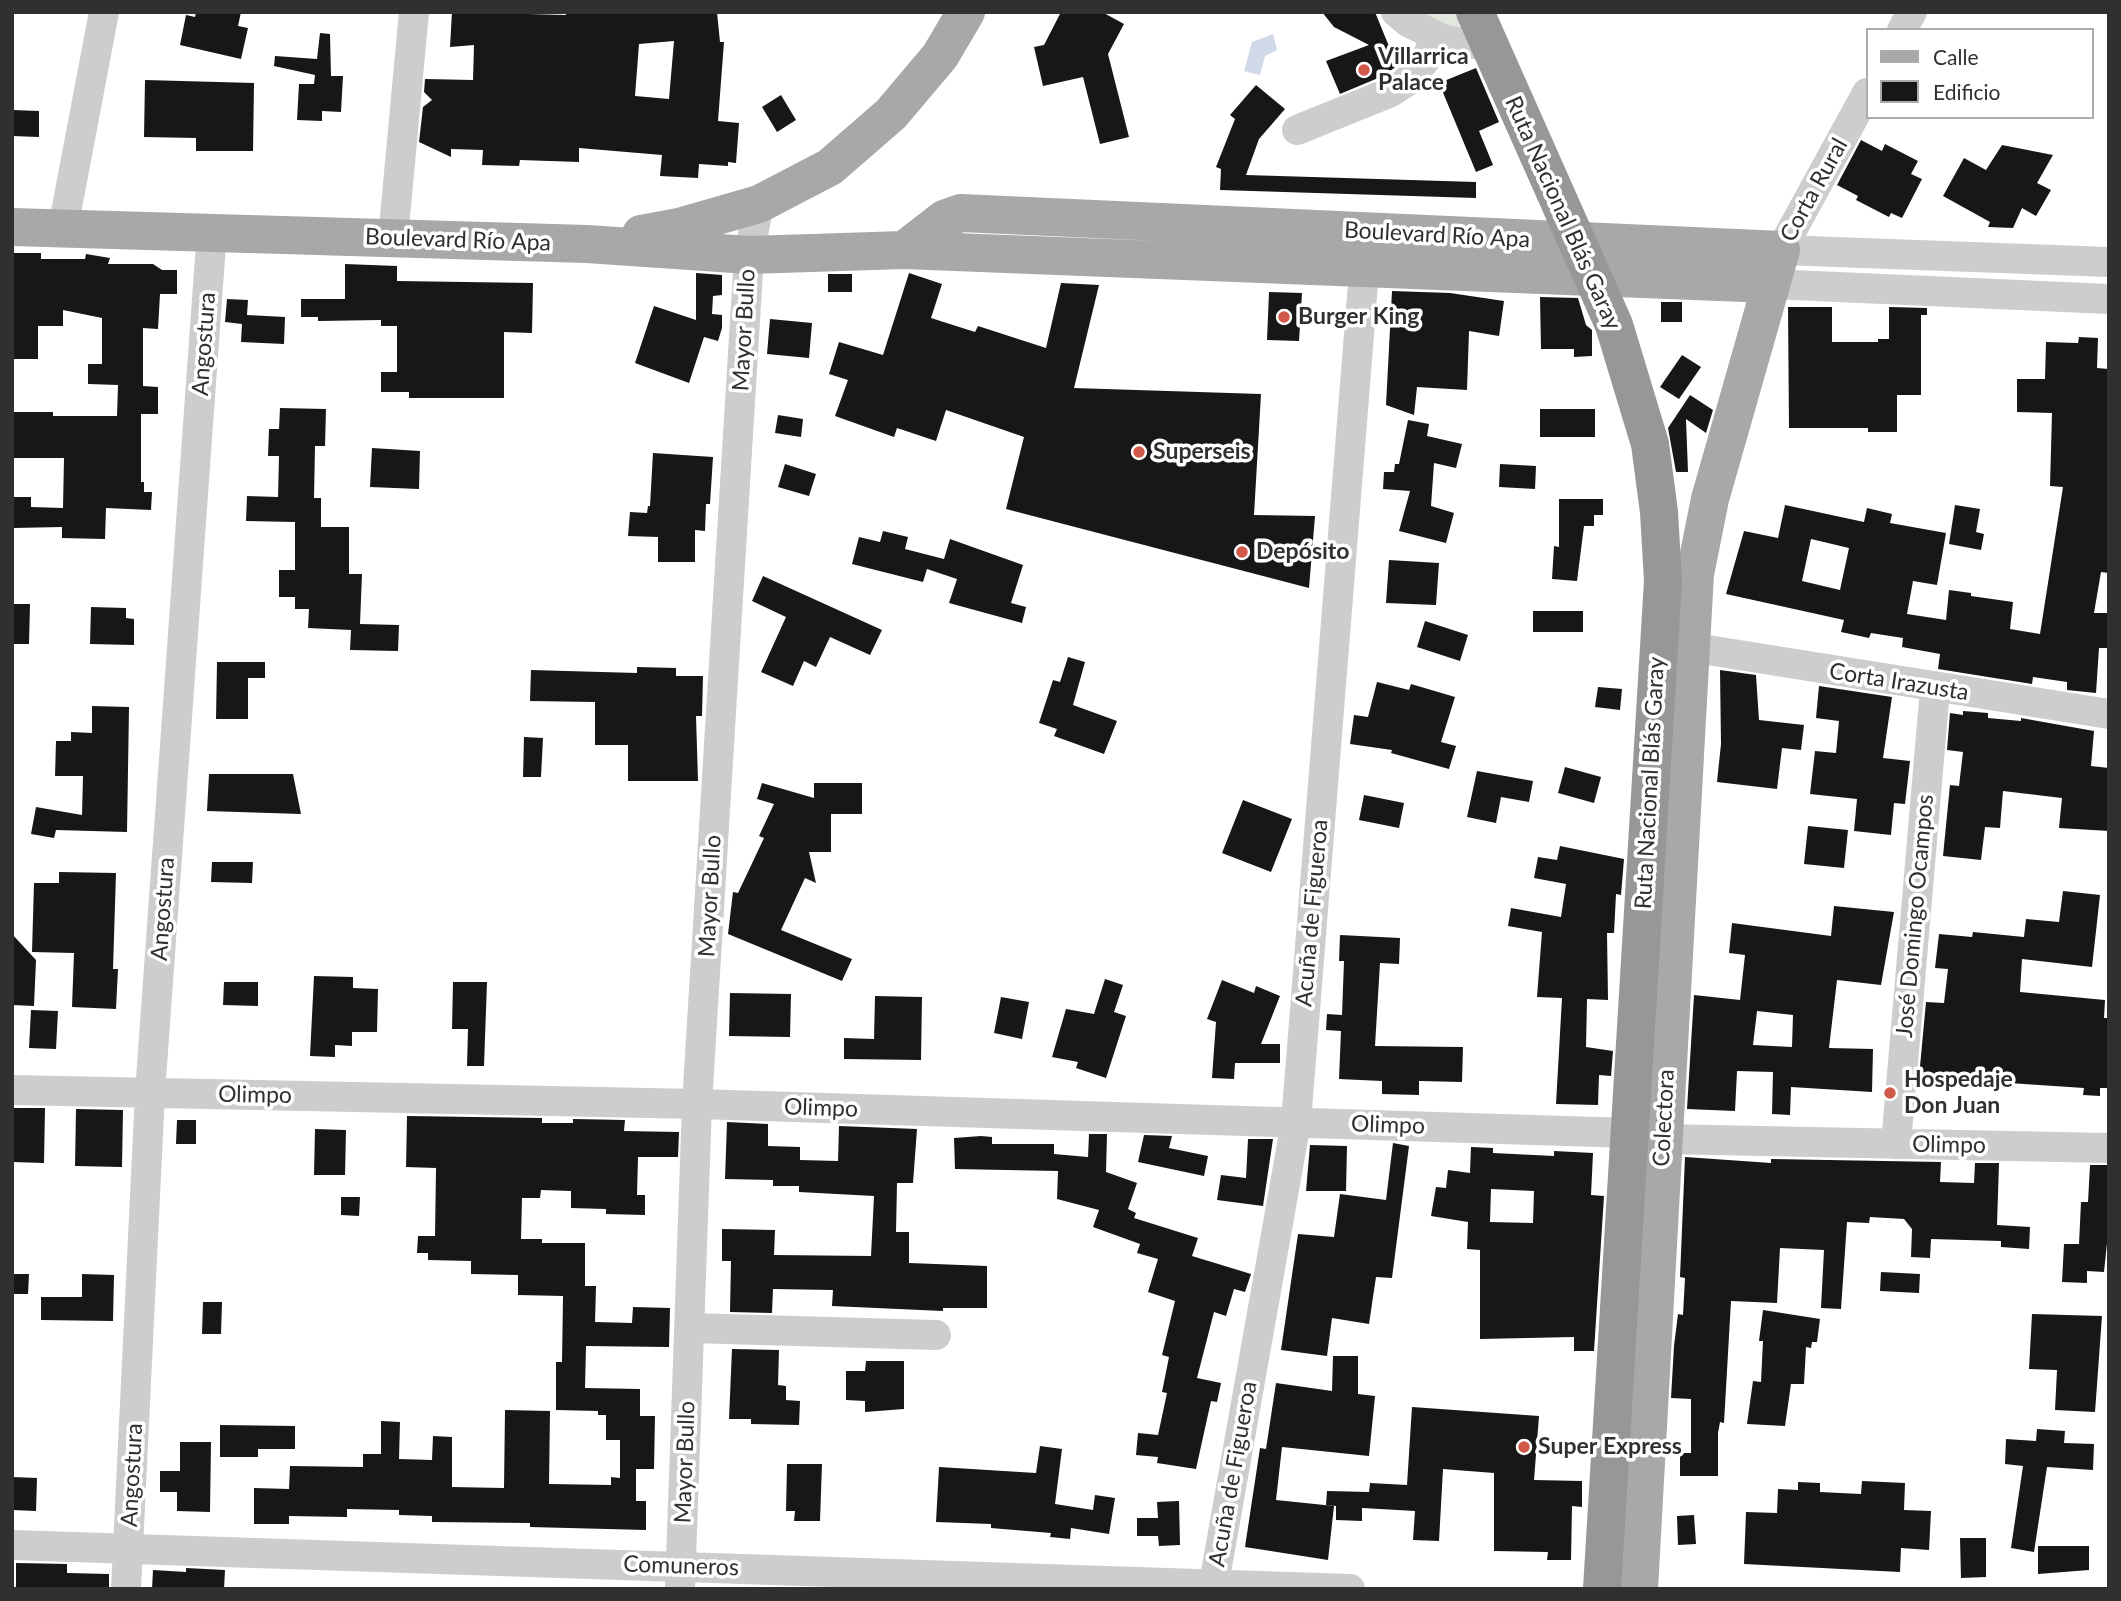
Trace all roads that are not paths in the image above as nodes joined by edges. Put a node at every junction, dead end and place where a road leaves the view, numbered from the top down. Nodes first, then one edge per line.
1 (104, 12) edge
2 (414, 12) edge
3 (967, 12) edge
4 (1396, 12) edge
5 (1912, 12) edge
6 (1903, 28) edge
7 (1482, 29) edge
8 (1436, 37) junction
9 (1866, 95) edge
10 (1297, 130) dead end
11 (759, 204) junction
12 (12, 227) edge
13 (62, 228) junction
14 (212, 230) junction
15 (393, 237) junction
16 (1576, 242) junction
17 (587, 244) junction
18 (1365, 250) junction
19 (748, 255) junction
20 (2109, 262) edge
21 (1775, 267) junction
22 (1593, 276) junction
23 (2109, 299) edge
24 (1689, 647) junction
25 (1935, 689) junction
26 (2109, 715) edge
27 (12, 1090) edge
28 (150, 1093) junction
29 (697, 1104) junction
30 (1296, 1122) junction
31 (1647, 1136) junction
32 (1896, 1144) junction
33 (2109, 1148) edge
34 (689, 1328) junction
35 (936, 1335) dead end
36 (12, 1545) edge
37 (128, 1548) junction
38 (680, 1578) edge
39 (1213, 1587) edge
40 (126, 1589) edge
41 (1350, 1589) edge
42 (1602, 1589) edge
43 (1639, 1589) edge

1 - 13 street
2 - 15 street
3 - 11 main road
4 - 8 street
5 - 6 street
7 - 8 street
7 - 16 highway, Ruta Nacional Blás Garay
8 - 10 street
9 - 21 street, Corta Rural
11 - 17 main road
11 - 19 street, Mayor Bullo
12 - 13 main road, Boulevard Río Apa
13 - 14 main road, Boulevard Río Apa
14 - 15 main road, Boulevard Río Apa
14 - 28 street, Angostura
15 - 17 main road, Boulevard Río Apa
16 - 18 main road, Boulevard Río Apa
16 - 21 main road, Boulevard Río Apa
16 - 22 highway, Ruta Nacional Blás Garay
17 - 19 main road, Boulevard Río Apa
18 - 19 main road, Boulevard Río Apa
18 - 22 main road, Boulevard Río Apa
18 - 30 street, Acuña de Figueroa
19 - 29 street, Mayor Bullo
20 - 21 street, Boulevard Río Apa
21 - 22 main road, Boulevard Río Apa
21 - 23 street, Boulevard Río Apa
21 - 24 main road, Colectora
22 - 31 highway, Ruta Nacional Blás Garay
24 - 25 street, Corta Irazusta
24 - 31 main road, Colectora
25 - 26 street, Corta Irazusta
25 - 32 street, José Domingo Ocampos
27 - 28 street, Olimpo
28 - 29 street, Olimpo
28 - 37 street, Angostura
29 - 30 street, Olimpo
29 - 34 street, Mayor Bullo
30 - 31 street, Olimpo
30 - 39 street, Acuña de Figueroa
31 - 32 street, Olimpo
31 - 42 highway, Ruta Nacional Blás Garay
31 - 43 main road, Colectora
32 - 33 street, Olimpo
34 - 35 street
34 - 38 street, Mayor Bullo
36 - 37 street, Comuneros
37 - 38 street, Comuneros
37 - 40 street, Angostura
38 - 39 street, Comuneros
39 - 41 street, Comuneros

